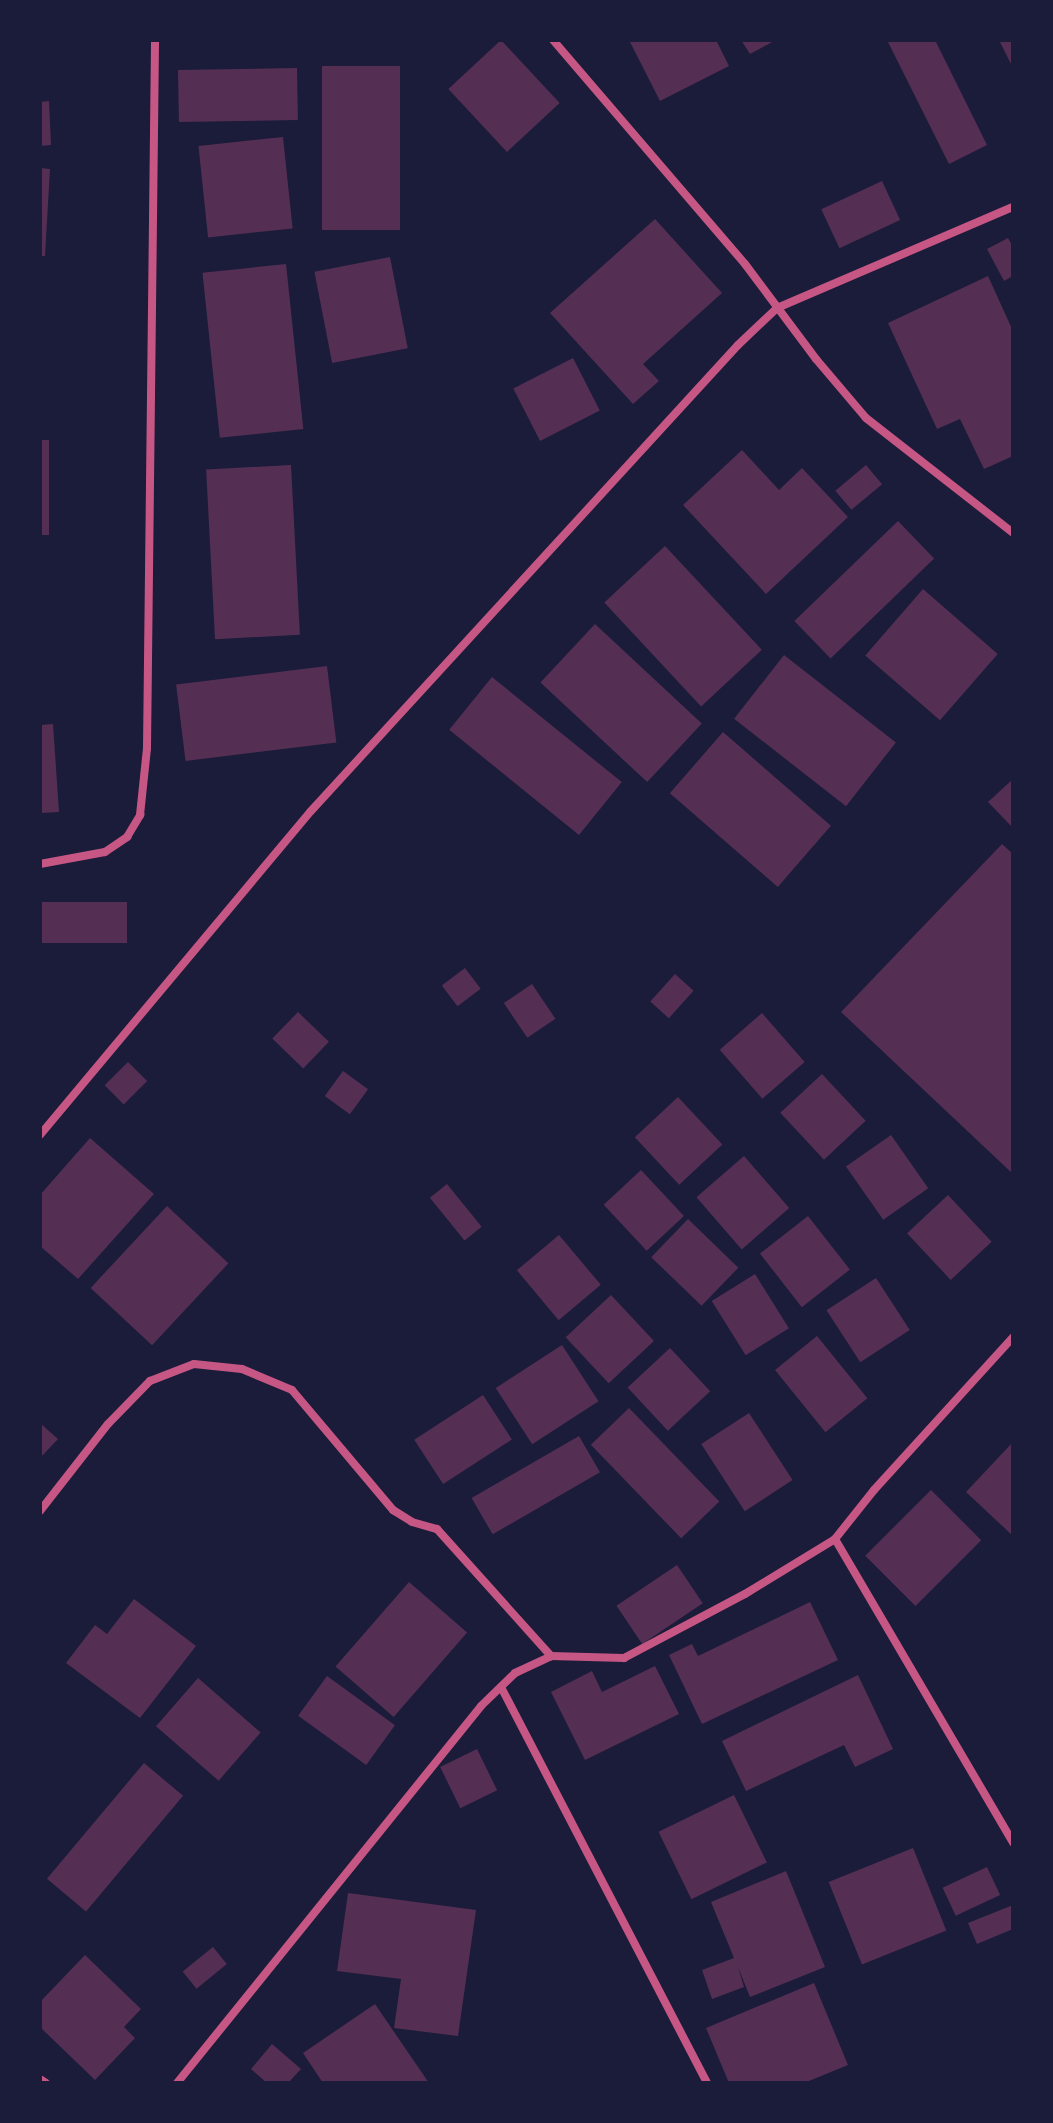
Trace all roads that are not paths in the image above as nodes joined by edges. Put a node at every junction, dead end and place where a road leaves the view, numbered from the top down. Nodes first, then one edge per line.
1 (155, 40) edge
2 (553, 40) edge
3 (1013, 207) edge
4 (777, 308) junction
5 (1013, 533) edge
6 (40, 864) edge
7 (40, 1135) edge
8 (1013, 1337) edge
9 (40, 1511) edge
10 (835, 1539) junction
11 (551, 1656) junction
12 (501, 1687) junction
13 (1013, 1843) edge
14 (40, 2079) edge
15 (46, 2083) edge
16 (177, 2083) edge
17 (707, 2083) edge

1 - 6 street
2 - 4 street
3 - 4 street
4 - 5 street
4 - 7 street
8 - 10 street
9 - 11 street
10 - 11 street
10 - 13 street
11 - 12 street
12 - 16 street
12 - 17 street
14 - 15 street

